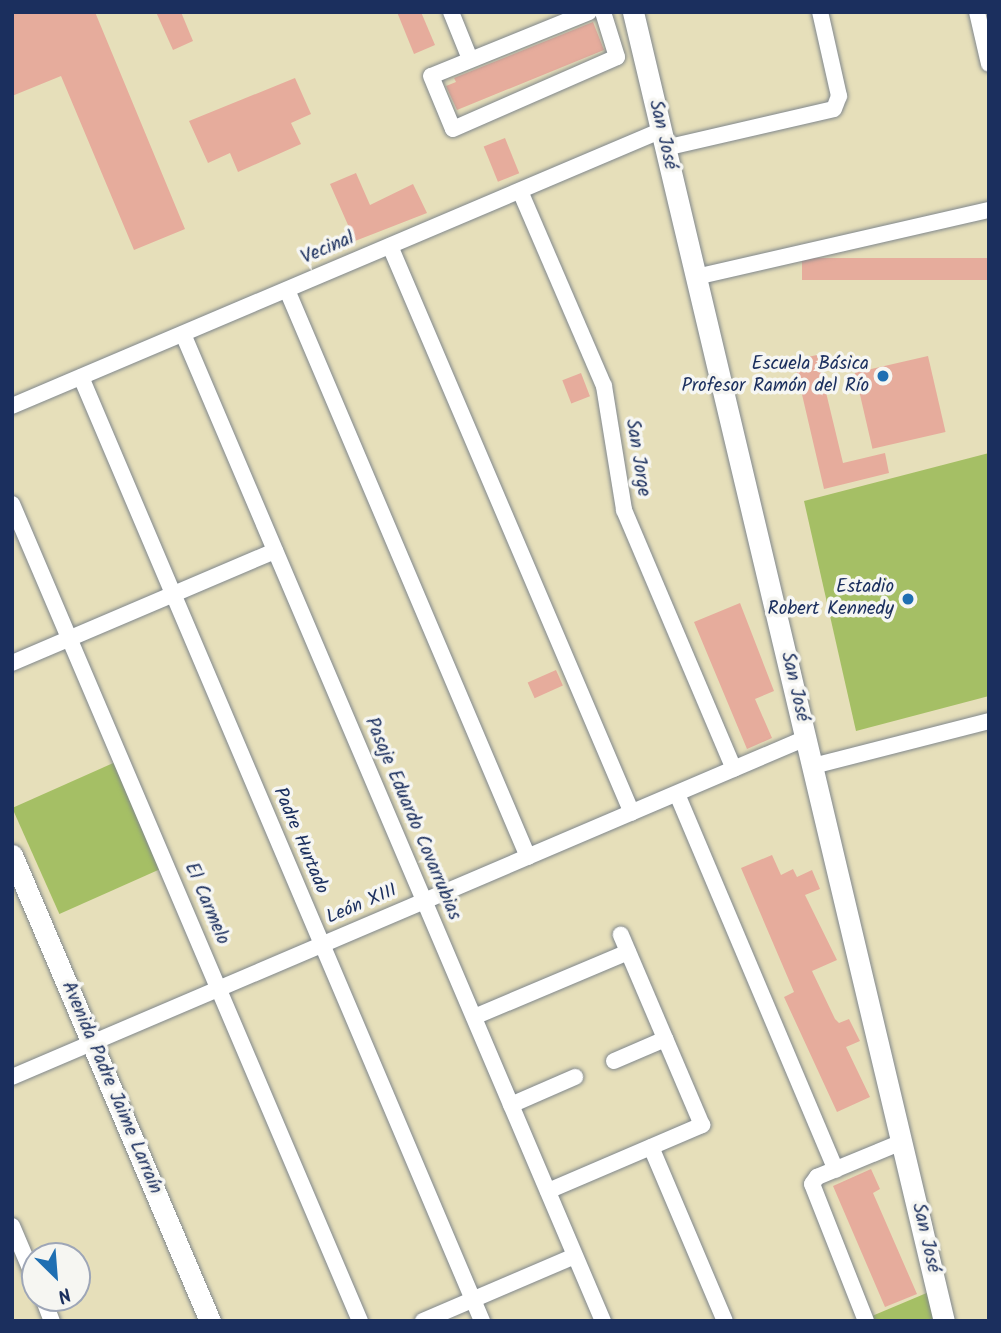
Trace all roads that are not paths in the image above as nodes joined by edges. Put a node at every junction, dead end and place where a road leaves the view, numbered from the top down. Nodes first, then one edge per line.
1 (451, 12) edge
2 (589, 12) edge
3 (603, 12) edge
4 (633, 12) edge
5 (820, 12) edge
6 (977, 12) edge
7 (564, 17) edge
8 (470, 59) junction
9 (989, 64) edge
10 (663, 139) junction
11 (520, 191) junction
12 (989, 210) edge
13 (390, 246) junction
14 (696, 277) junction
15 (287, 290) junction
16 (183, 334) junction
17 (81, 377) junction
18 (12, 406) edge
19 (12, 504) edge
20 (275, 551) junction
21 (173, 594) junction
22 (70, 639) junction
23 (12, 663) edge
24 (989, 721) edge
25 (806, 738) junction
26 (813, 766) junction
27 (734, 769) junction
28 (677, 794) junction
29 (632, 813) junction
30 (12, 855) edge
31 (528, 857) junction
32 (425, 901) junction
33 (621, 935) dead end
34 (322, 945) junction
35 (628, 952) junction
36 (219, 989) junction
37 (474, 1017) junction
38 (665, 1039) junction
39 (92, 1043) junction
40 (614, 1061) dead end
41 (12, 1077) edge
42 (575, 1077) dead end
43 (511, 1105) junction
44 (902, 1142) junction
45 (651, 1147) junction
46 (836, 1170) junction
47 (548, 1191) junction
48 (12, 1226) edge
49 (21, 1247) edge
50 (575, 1256) junction
51 (473, 1299) junction
52 (210, 1321) edge
53 (360, 1321) edge
54 (423, 1321) edge
55 (482, 1321) edge
56 (603, 1321) edge
57 (725, 1321) edge
58 (866, 1321) edge
59 (944, 1321) edge

1 - 8 street
2 - 7 street
3 - 8 street
4 - 10 street, San José
5 - 10 street, Vecinal
6 - 9 street
7 - 8 street
10 - 11 street, Vecinal
10 - 14 street, San José
11 - 13 street, Vecinal
11 - 27 street, San Jorge
12 - 14 street
13 - 15 street, Vecinal
13 - 29 street
14 - 25 street, San José
15 - 16 street, Vecinal
15 - 31 street
16 - 17 street, Vecinal
16 - 20 street, Pasaje Eduardo Covarrubias
17 - 18 street, Vecinal
17 - 21 street, Padre Hurtado
19 - 22 street, El Carmelo
20 - 21 street
20 - 32 street, Pasaje Eduardo Covarrubias
21 - 22 street
21 - 34 street, Padre Hurtado
22 - 23 street
22 - 36 street, El Carmelo
24 - 26 street
25 - 26 street, San José
25 - 27 street, León XIII
26 - 44 street, San José
27 - 28 street, León XIII
28 - 29 street, León XIII
28 - 46 street
29 - 31 street, León XIII
30 - 39 street, Avenida Padre Jaime Larraín
31 - 32 street, León XIII
32 - 34 street, León XIII
32 - 37 street, Pasaje Eduardo Covarrubias
33 - 35 street
34 - 36 street, León XIII
34 - 51 street, Padre Hurtado
35 - 37 street
35 - 38 street
36 - 39 street, León XIII
36 - 53 street, El Carmelo
37 - 43 street, Pasaje Eduardo Covarrubias
38 - 40 street
38 - 45 street
39 - 41 street, León XIII
39 - 52 street, Avenida Padre Jaime Larraín
42 - 43 street
43 - 47 street, Pasaje Eduardo Covarrubias
44 - 46 street
44 - 59 street, San José
45 - 47 street
45 - 57 street
46 - 58 street
47 - 50 street, Pasaje Eduardo Covarrubias
48 - 49 street
50 - 51 street
50 - 56 street, Pasaje Eduardo Covarrubias
51 - 54 street
51 - 55 street, Padre Hurtado

